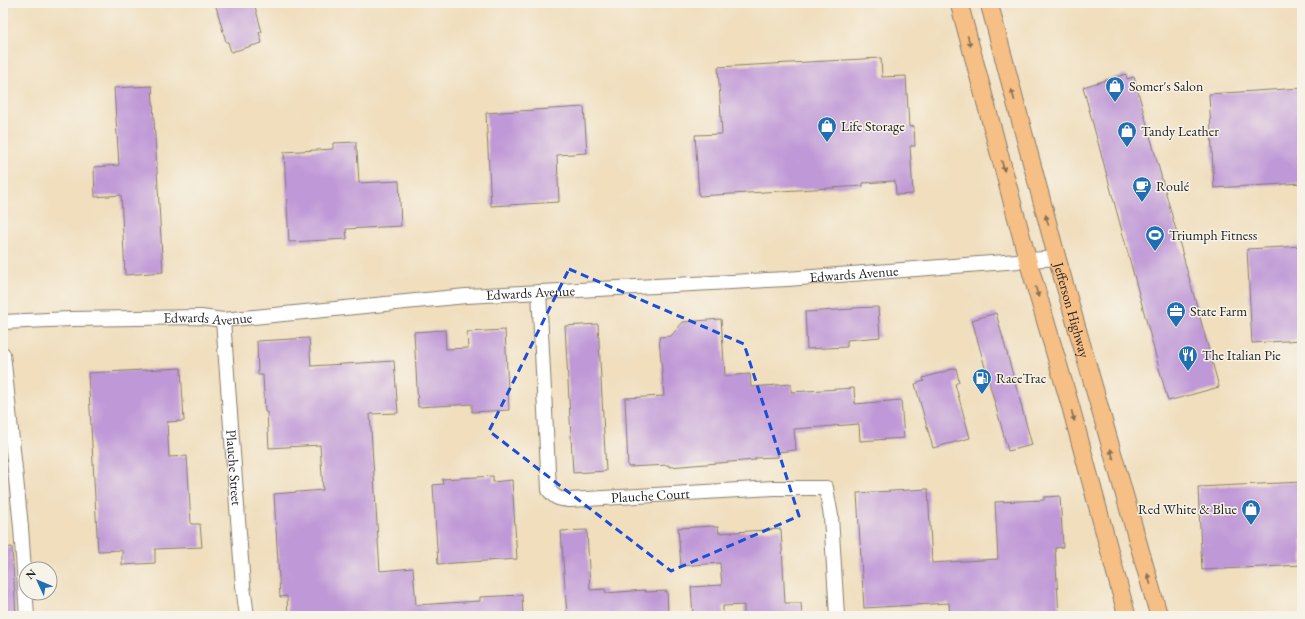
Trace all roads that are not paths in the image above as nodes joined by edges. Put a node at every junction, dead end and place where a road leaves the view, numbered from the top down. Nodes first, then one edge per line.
1 (959, 3) edge
2 (989, 3) edge
3 (1057, 258) junction
4 (1028, 261) junction
5 (539, 292) junction
6 (223, 320) junction
7 (3, 322) edge
8 (3, 359) edge
9 (27, 616) edge
10 (247, 616) edge
11 (837, 616) edge
12 (1127, 616) edge
13 (1159, 616) edge

1 -> 4 main road, Jefferson Highway
3 -> 2 main road, Jefferson Highway
3 - 4 street, Edwards Avenue
13 -> 3 main road, Jefferson Highway
4 - 5 street, Edwards Avenue
4 -> 12 main road, Jefferson Highway
5 - 6 street, Edwards Avenue
5 - 11 street, Plauche Court
6 - 7 street, Edwards Avenue
6 - 10 street, Plauche Street
8 - 9 street

